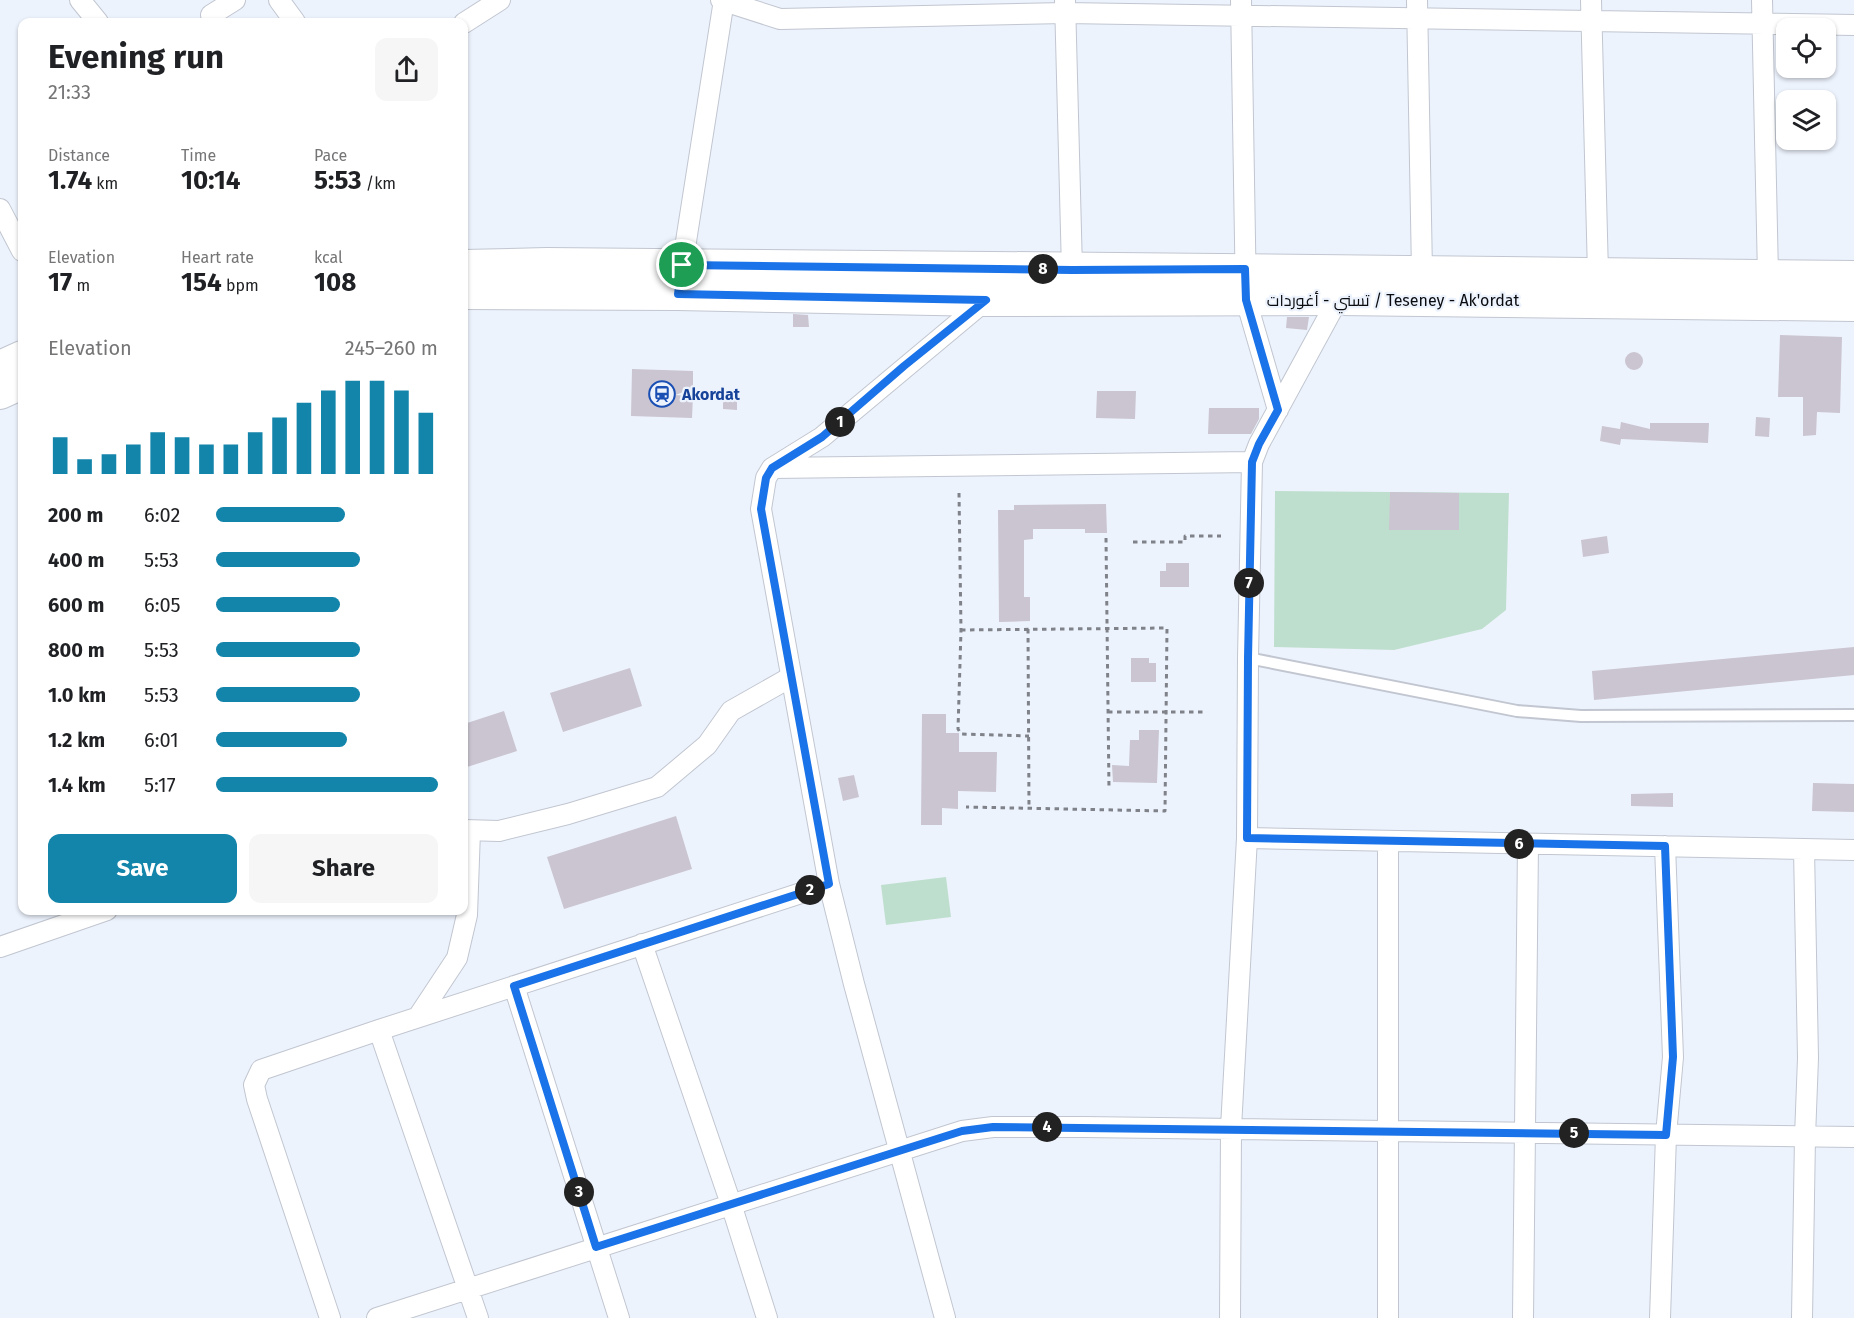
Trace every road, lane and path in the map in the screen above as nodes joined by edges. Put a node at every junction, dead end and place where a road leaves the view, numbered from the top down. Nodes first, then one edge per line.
1 (80, 0) edge
2 (235, 0) edge
3 (279, 0) edge
4 (500, 0) edge
5 (1591, 0) edge
6 (1762, 0) edge
7 (722, 1) edge
8 (1065, 7) edge
9 (1241, 8) edge
10 (1416, 9) edge
11 (211, 15) dead end
12 (95, 18) edge
13 (292, 18) edge
14 (468, 20) edge
15 (1591, 21) junction
16 (1762, 24) junction
17 (1854, 26) edge
18 (0, 209) edge
19 (18, 243) edge
20 (468, 266) edge
21 (1245, 269) junction
22 (1072, 270) junction
23 (1422, 272) junction
24 (1598, 274) junction
25 (1768, 276) junction
26 (1854, 277) edge
27 (680, 279) junction
28 (468, 293) edge
29 (1338, 299) junction
30 (986, 300) junction
31 (1246, 300) junction
32 (1854, 305) edge
33 (18, 359) edge
34 (0, 367) edge
35 (18, 385) edge
36 (0, 393) edge
37 (1278, 410) junction
38 (1252, 462) junction
39 (772, 468) junction
40 (959, 493) dead end
41 (1221, 536) dead end
42 (1106, 538) dead end
43 (1133, 542) dead end
44 (1107, 628) junction
45 (1028, 629) junction
46 (961, 630) junction
47 (1248, 658) junction
48 (792, 677) junction
49 (1108, 712) junction
50 (1166, 712) junction
51 (1206, 712) dead end
52 (1854, 715) edge
53 (1029, 736) junction
54 (1109, 790) dead end
55 (966, 807) dead end
56 (1029, 808) junction
57 (468, 831) edge
58 (1247, 838) junction
59 (1388, 841) junction
60 (1528, 844) junction
61 (1665, 846) junction
62 (1804, 849) junction
63 (1854, 850) edge
64 (829, 884) junction
65 (93, 915) edge
66 (466, 915) edge
67 (642, 944) junction
68 (0, 947) edge
69 (514, 986) junction
70 (418, 1017) junction
71 (378, 1030) junction
72 (1231, 1128) junction
73 (1388, 1130) junction
74 (1525, 1132) junction
75 (1666, 1135) junction
76 (1805, 1137) junction
77 (1854, 1137) edge
78 (898, 1150) junction
79 (731, 1204) junction
80 (596, 1247) junction
81 (469, 1288) junction
82 (330, 1318) edge
83 (377, 1318) edge
84 (478, 1318) edge
85 (619, 1318) edge
86 (767, 1318) edge
87 (945, 1318) edge
88 (1230, 1318) edge
89 (1388, 1318) edge
90 (1523, 1318) edge
91 (1660, 1318) edge
92 (1803, 1318) edge

1 - 12 street
2 - 11 street
3 - 13 street
4 - 14 street
5 - 15 street
6 - 16 street
7 - 8 street
7 - 27 street
8 - 9 street
8 - 22 street
9 - 10 street
9 - 21 street
10 - 15 street
10 - 23 street
15 - 16 street
15 - 24 street
16 - 17 street
16 - 25 street
18 - 19 street
20 - 27 main road
21 - 22 main road
21 - 23 main road
21 - 31 street
22 - 27 main road
23 - 24 main road
24 - 25 main road
25 - 26 main road
27 - 28 main road, تسني - أغوردات / Teseney - Ak'ordat
27 - 30 main road, تسني - أغوردات / Teseney - Ak'ordat
29 - 31 main road, تسني - أغوردات / Teseney - Ak'ordat
29 - 32 main road, تسني - أغوردات / Teseney - Ak'ordat
29 - 37 street
30 - 31 main road, تسني - أغوردات / Teseney - Ak'ordat
30 - 39 street
31 - 37 street
33 - 34 main road
35 - 36 main road
37 - 38 street
38 - 39 street
38 - 47 street
39 - 48 street
40 - 46 path
41 - 43 path
42 - 44 path
44 - 45 path
44 - 49 path
44 - 50 path
45 - 46 path
45 - 53 path
46 - 53 path
47 - 52 lane
47 - 58 street
48 - 57 street
48 - 64 street
49 - 50 path
49 - 54 path
50 - 51 path
50 - 56 path
53 - 56 path
55 - 56 path
58 - 59 street
58 - 72 street
59 - 60 street
59 - 73 street
60 - 61 street
60 - 74 street
61 - 62 street
61 - 75 street
62 - 63 street
62 - 76 street
64 - 67 street
64 - 78 street
65 - 68 street
66 - 70 street
67 - 69 street
67 - 79 street
69 - 70 street
69 - 80 street
70 - 71 street
71 - 81 street
71 - 82 street
72 - 73 street
72 - 78 street
72 - 88 street
73 - 74 street
73 - 89 street
74 - 75 street
74 - 90 street
75 - 76 street
75 - 91 street
76 - 77 street
76 - 92 street
78 - 79 street
78 - 87 street
79 - 80 street
79 - 86 street
80 - 81 street
80 - 85 street
81 - 83 street
81 - 84 street

